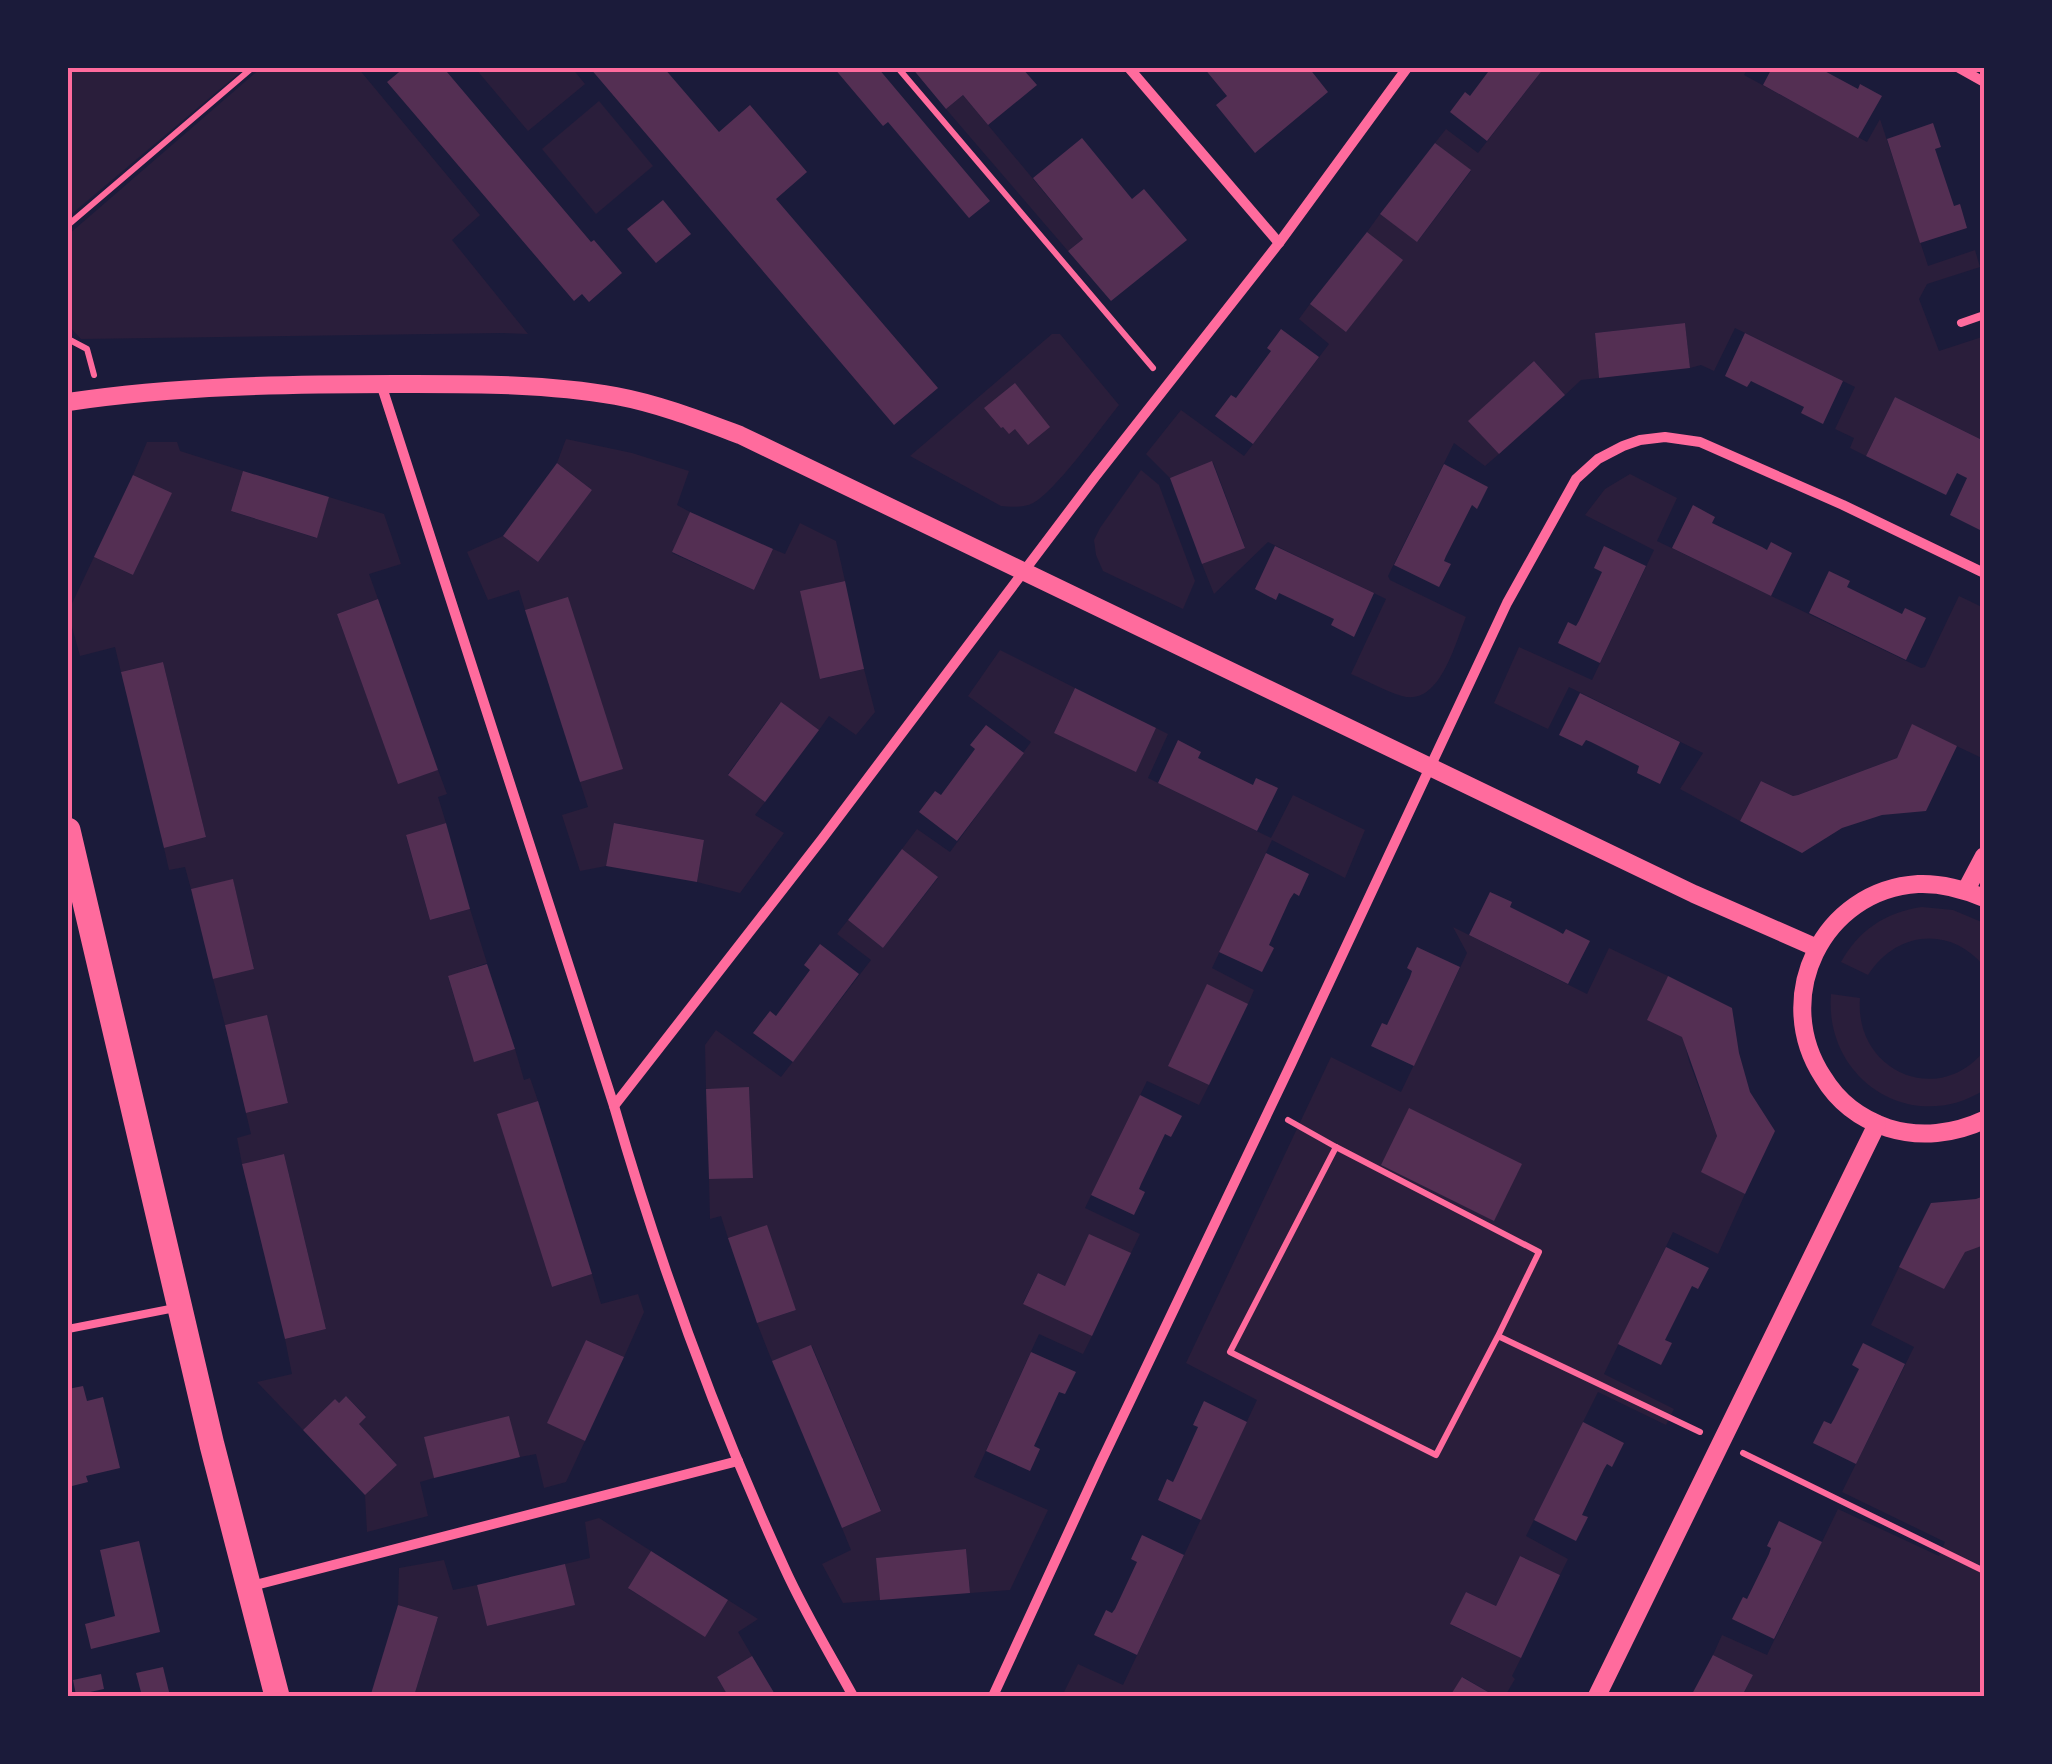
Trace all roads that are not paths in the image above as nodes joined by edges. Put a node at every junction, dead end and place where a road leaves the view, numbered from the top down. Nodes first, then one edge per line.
1 (1129, 68) edge
2 (1408, 68) edge
3 (1959, 68) edge
4 (1984, 82) edge
5 (1279, 242) junction
6 (1984, 315) edge
7 (1961, 323) dead end
8 (381, 384) junction
9 (68, 402) edge
10 (1022, 571) junction
11 (1984, 574) edge
12 (1432, 767) junction
13 (68, 830) edge
14 (1984, 856) edge
15 (1966, 890) junction
16 (1984, 898) edge
17 (1817, 948) junction
18 (614, 1106) junction
19 (1984, 1120) edge
20 (1876, 1124) junction
21 (180, 1307) junction
22 (68, 1328) edge
23 (738, 1461) junction
24 (247, 1587) junction
25 (276, 1696) edge
26 (852, 1696) edge
27 (994, 1696) edge
28 (1597, 1696) edge

1 - 5 street
2 - 5 street
3 - 4 street
5 - 10 street
6 - 7 lane
8 - 9 street
8 - 10 street
8 - 18 street
10 - 12 street
10 - 18 street
11 - 12 street
12 - 17 street
12 - 27 street
13 - 21 main road
14 - 15 street
15 - 16 street
15 - 17 street
17 - 20 street
18 - 23 street
19 - 20 street
20 - 28 street
21 - 22 lane
21 - 24 main road
23 - 24 street
23 - 26 street
24 - 25 main road

